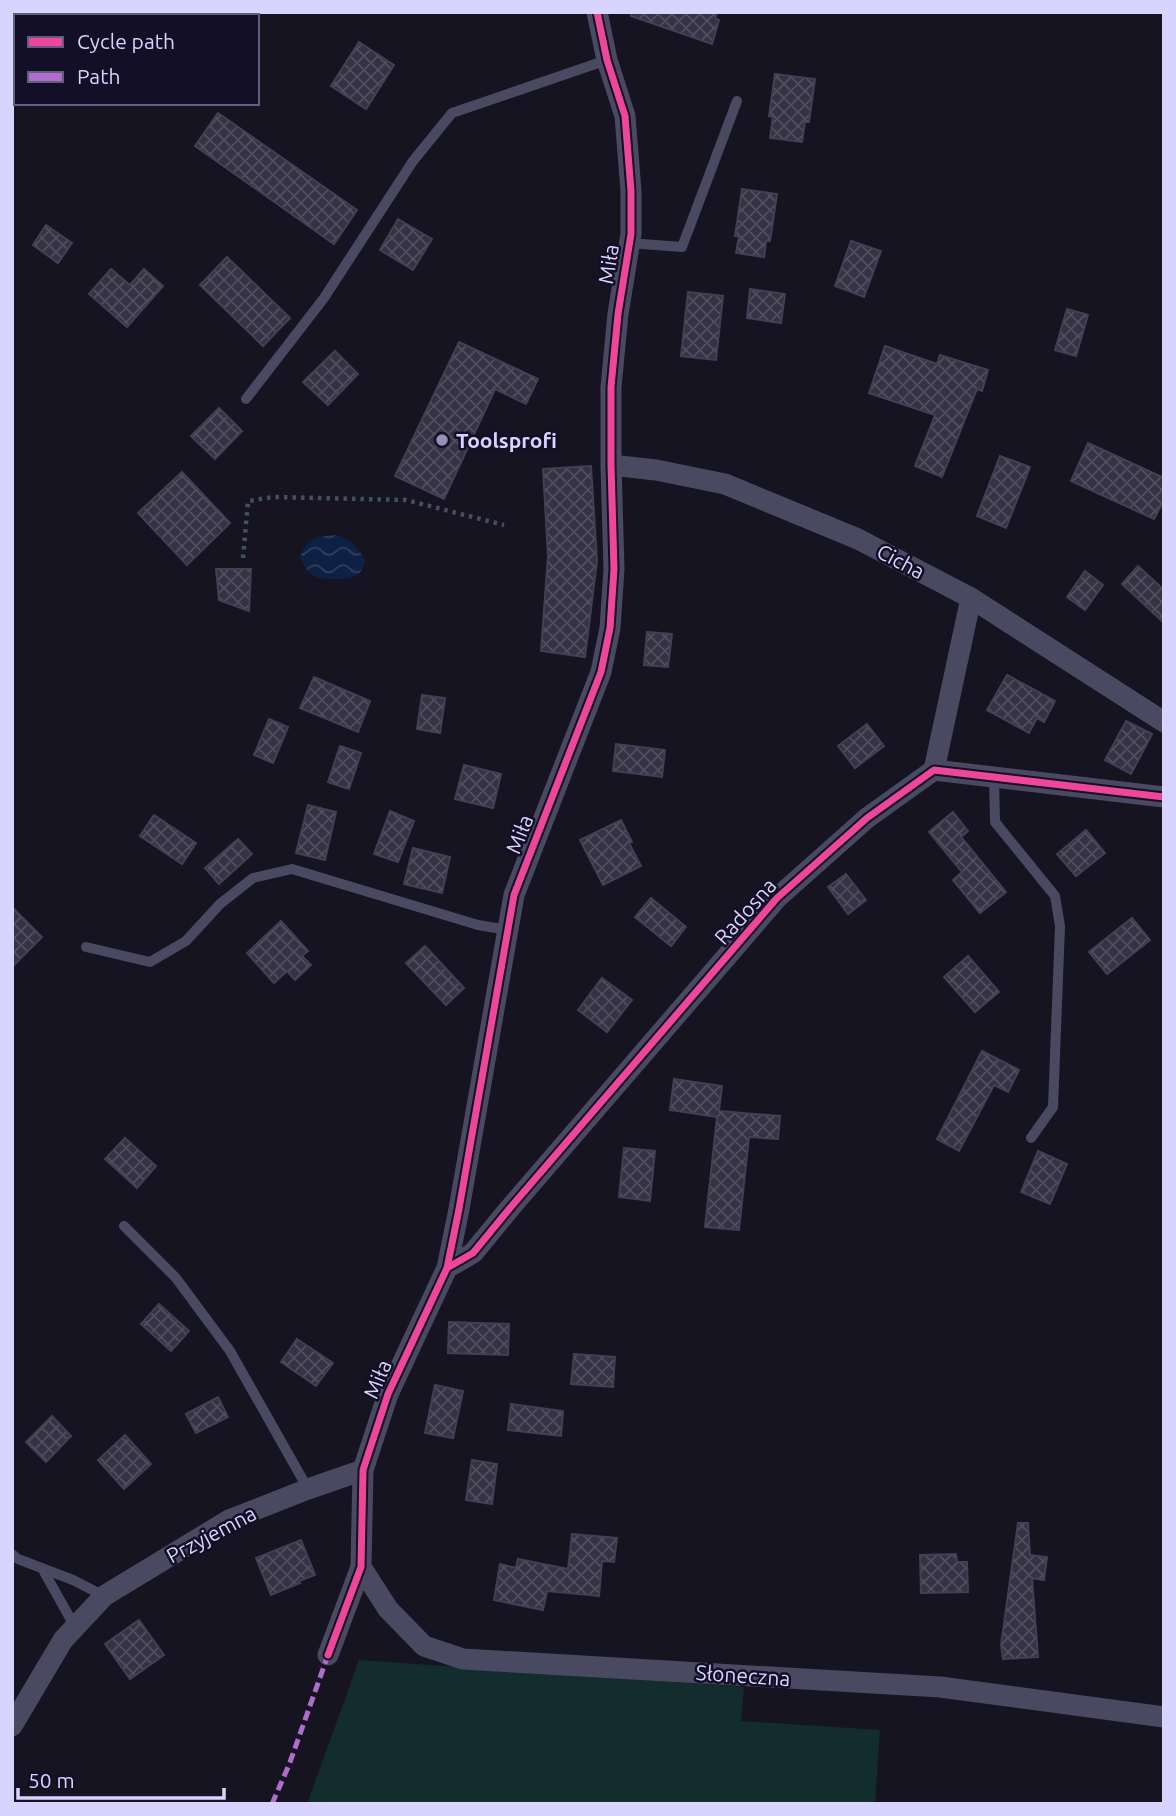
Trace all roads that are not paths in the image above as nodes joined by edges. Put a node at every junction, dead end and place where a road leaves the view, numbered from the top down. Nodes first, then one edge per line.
1 (597, 12) edge
2 (607, 60) junction
3 (737, 101) dead end
4 (629, 243) junction
5 (246, 399) dead end
6 (611, 465) junction
7 (971, 598) junction
8 (1164, 722) edge
9 (934, 770) junction
10 (994, 778) junction
11 (1164, 797) edge
12 (508, 930) junction
13 (86, 947) dead end
14 (1031, 1138) dead end
15 (124, 1226) dead end
16 (447, 1268) junction
17 (363, 1470) junction
18 (308, 1489) junction
19 (12, 1554) edge
20 (361, 1567) junction
21 (42, 1569) junction
22 (104, 1595) junction
23 (75, 1627) junction
24 (328, 1655) dead end
25 (1164, 1717) edge
26 (12, 1726) edge

1 - 2 street, Miła
2 - 4 street, Miła
2 - 5 lane
3 - 4 lane
4 - 6 street, Miła
6 - 7 street, Cicha
6 - 12 street, Miła
7 - 8 street, Cicha
7 - 9 street
9 - 10 street
9 - 16 street, Radosna
10 - 11 street
10 - 14 lane
12 - 13 lane
12 - 16 street, Miła
15 - 18 lane
16 - 17 street, Miła
17 - 18 street, Przyjemna
17 - 20 street, Miła
18 - 22 street, Przyjemna
19 - 21 lane
20 - 24 street, Miła
20 - 25 street, Słoneczna
21 - 22 lane
21 - 23 lane
22 - 23 street, Przyjemna
23 - 26 street, Przyjemna

